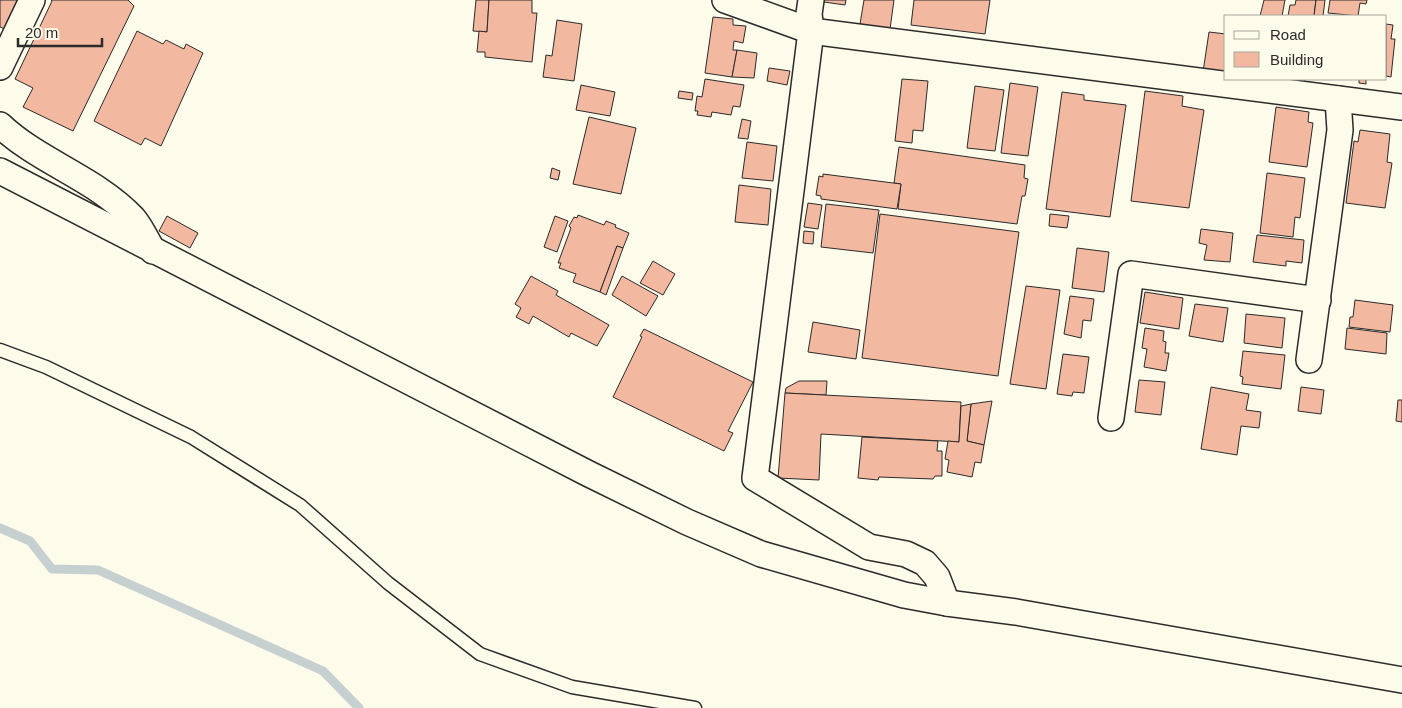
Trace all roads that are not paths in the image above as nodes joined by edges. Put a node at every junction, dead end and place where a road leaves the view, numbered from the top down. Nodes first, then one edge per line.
1 (32, 0) edge
2 (725, 0) edge
3 (811, 0) edge
4 (812, 31) junction
5 (0, 67) edge
6 (1338, 99) junction
7 (1402, 107) edge
8 (0, 125) edge
9 (0, 171) edge
10 (153, 251) junction
11 (1318, 300) junction
12 (0, 350) edge
13 (1309, 360) dead end
14 (1111, 418) dead end
15 (947, 603) junction
16 (1402, 680) edge
17 (695, 708) edge

1 - 5 street
2 - 4 street
3 - 4 street
4 - 6 street
4 - 15 street
6 - 7 street
6 - 11 street
8 - 10 street
9 - 10 street
10 - 15 street
11 - 13 street
11 - 14 street
12 - 17 lane
15 - 16 street

